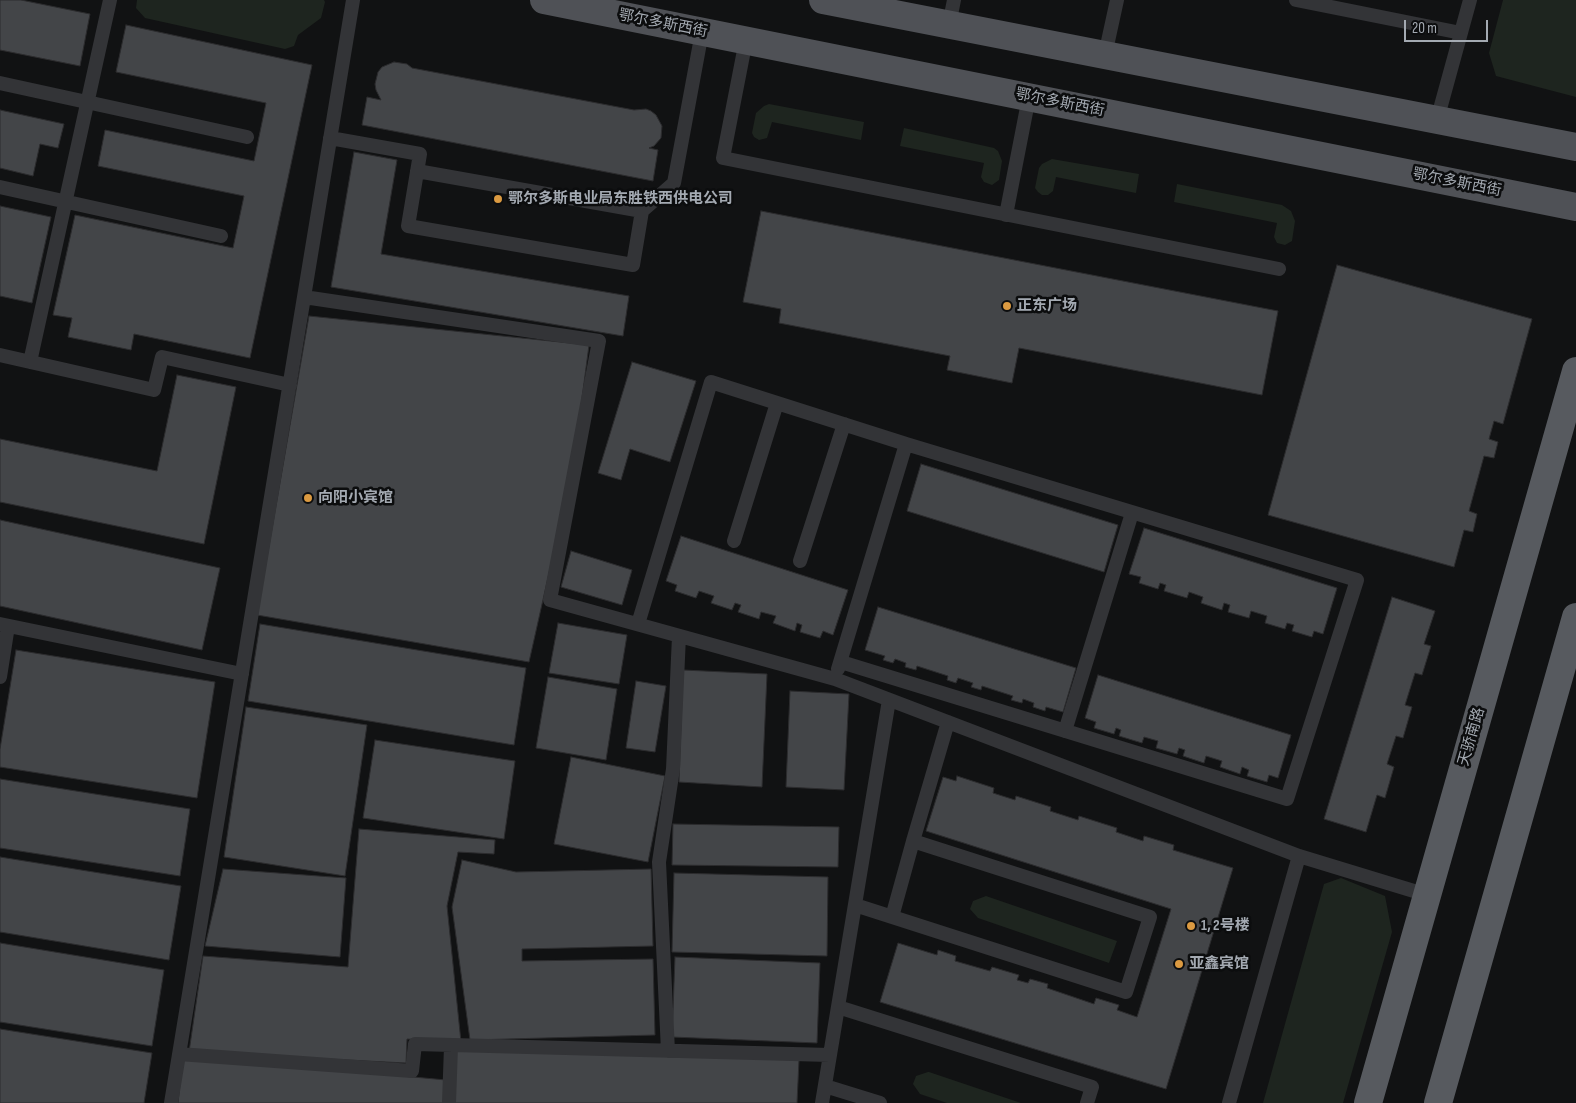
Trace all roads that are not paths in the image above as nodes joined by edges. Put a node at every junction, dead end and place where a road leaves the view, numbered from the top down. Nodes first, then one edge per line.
1 (110, 0) edge
2 (353, 0) edge
3 (544, 0) edge
4 (823, 0) edge
5 (1117, 0) edge
6 (1296, 0) edge
7 (1470, 0) edge
8 (952, 12) edge
9 (702, 32) junction
10 (1461, 32) junction
11 (746, 40) junction
12 (1105, 55) junction
13 (0, 83) edge
14 (1030, 97) junction
15 (87, 102) junction
16 (1437, 120) junction
17 (247, 137) dead end
18 (330, 138) junction
19 (1576, 147) edge
20 (417, 172) junction
21 (0, 187) edge
22 (64, 201) junction
23 (1576, 206) edge
24 (642, 212) junction
25 (1006, 215) junction
26 (221, 236) dead end
27 (1279, 269) dead end
28 (304, 297) junction
29 (0, 355) edge
30 (30, 362) junction
31 (1576, 371) edge
32 (290, 385) junction
33 (777, 403) junction
34 (844, 424) junction
35 (906, 444) junction
36 (1132, 513) junction
37 (734, 541) dead end
38 (800, 560) dead end
39 (1576, 617) edge
40 (638, 624) junction
41 (4, 625) edge
42 (679, 636) junction
43 (841, 662) junction
44 (242, 674) junction
45 (0, 677) edge
46 (835, 679) junction
47 (889, 700) junction
48 (948, 722) junction
49 (1064, 731) junction
50 (914, 840) junction
51 (1299, 856) junction
52 (1427, 895) junction
53 (855, 905) junction
54 (892, 917) junction
55 (838, 1007) junction
56 (451, 1046) junction
57 (668, 1051) junction
58 (179, 1054) junction
59 (830, 1055) junction
60 (825, 1086) junction
61 (171, 1103) edge
62 (449, 1103) edge
63 (822, 1103) edge
64 (880, 1103) edge
65 (1087, 1103) edge
66 (1229, 1103) edge
67 (1368, 1103) edge
68 (1438, 1103) edge

1 - 15 lane
2 - 18 lane
3 - 9 main road, 鄂尔多斯西街
4 - 8 main road
5 - 12 lane
6 - 10 lane
7 - 10 lane
8 - 12 main road
9 - 11 main road, 鄂尔多斯西街
9 - 24 lane
10 - 16 lane
11 - 14 main road, 鄂尔多斯西街
11 - 25 lane
12 - 16 main road
13 - 15 lane
14 - 23 main road, 鄂尔多斯西街
14 - 25 lane
15 - 17 lane
15 - 22 lane
16 - 19 main road
18 - 20 lane
18 - 28 lane
20 - 24 lane
20 - 24 lane
21 - 22 lane
22 - 26 lane
22 - 30 lane
25 - 27 lane
28 - 32 lane
28 - 40 lane
29 - 30 lane
30 - 32 lane
31 - 52 highway, 天骄南路
32 - 44 lane
33 - 34 lane
33 - 37 lane
33 - 40 lane
34 - 35 lane
34 - 38 lane
35 - 36 lane
35 - 43 lane
36 - 49 lane
36 - 49 lane
39 - 68 highway
40 - 42 lane
41 - 44 lane
41 - 45 lane
42 - 46 lane
42 - 57 lane
43 - 46 lane
43 - 49 lane
44 - 58 lane
46 - 47 lane
47 - 48 lane
47 - 53 lane
48 - 50 lane
48 - 51 lane
50 - 54 lane
50 - 54 lane
51 - 52 lane
51 - 66 lane
52 - 67 highway, 天骄南路
53 - 54 lane
53 - 55 lane
55 - 59 lane
55 - 65 lane
56 - 57 lane
56 - 58 lane
56 - 62 lane
57 - 59 lane
58 - 61 lane
59 - 60 lane
60 - 63 lane
60 - 64 lane

